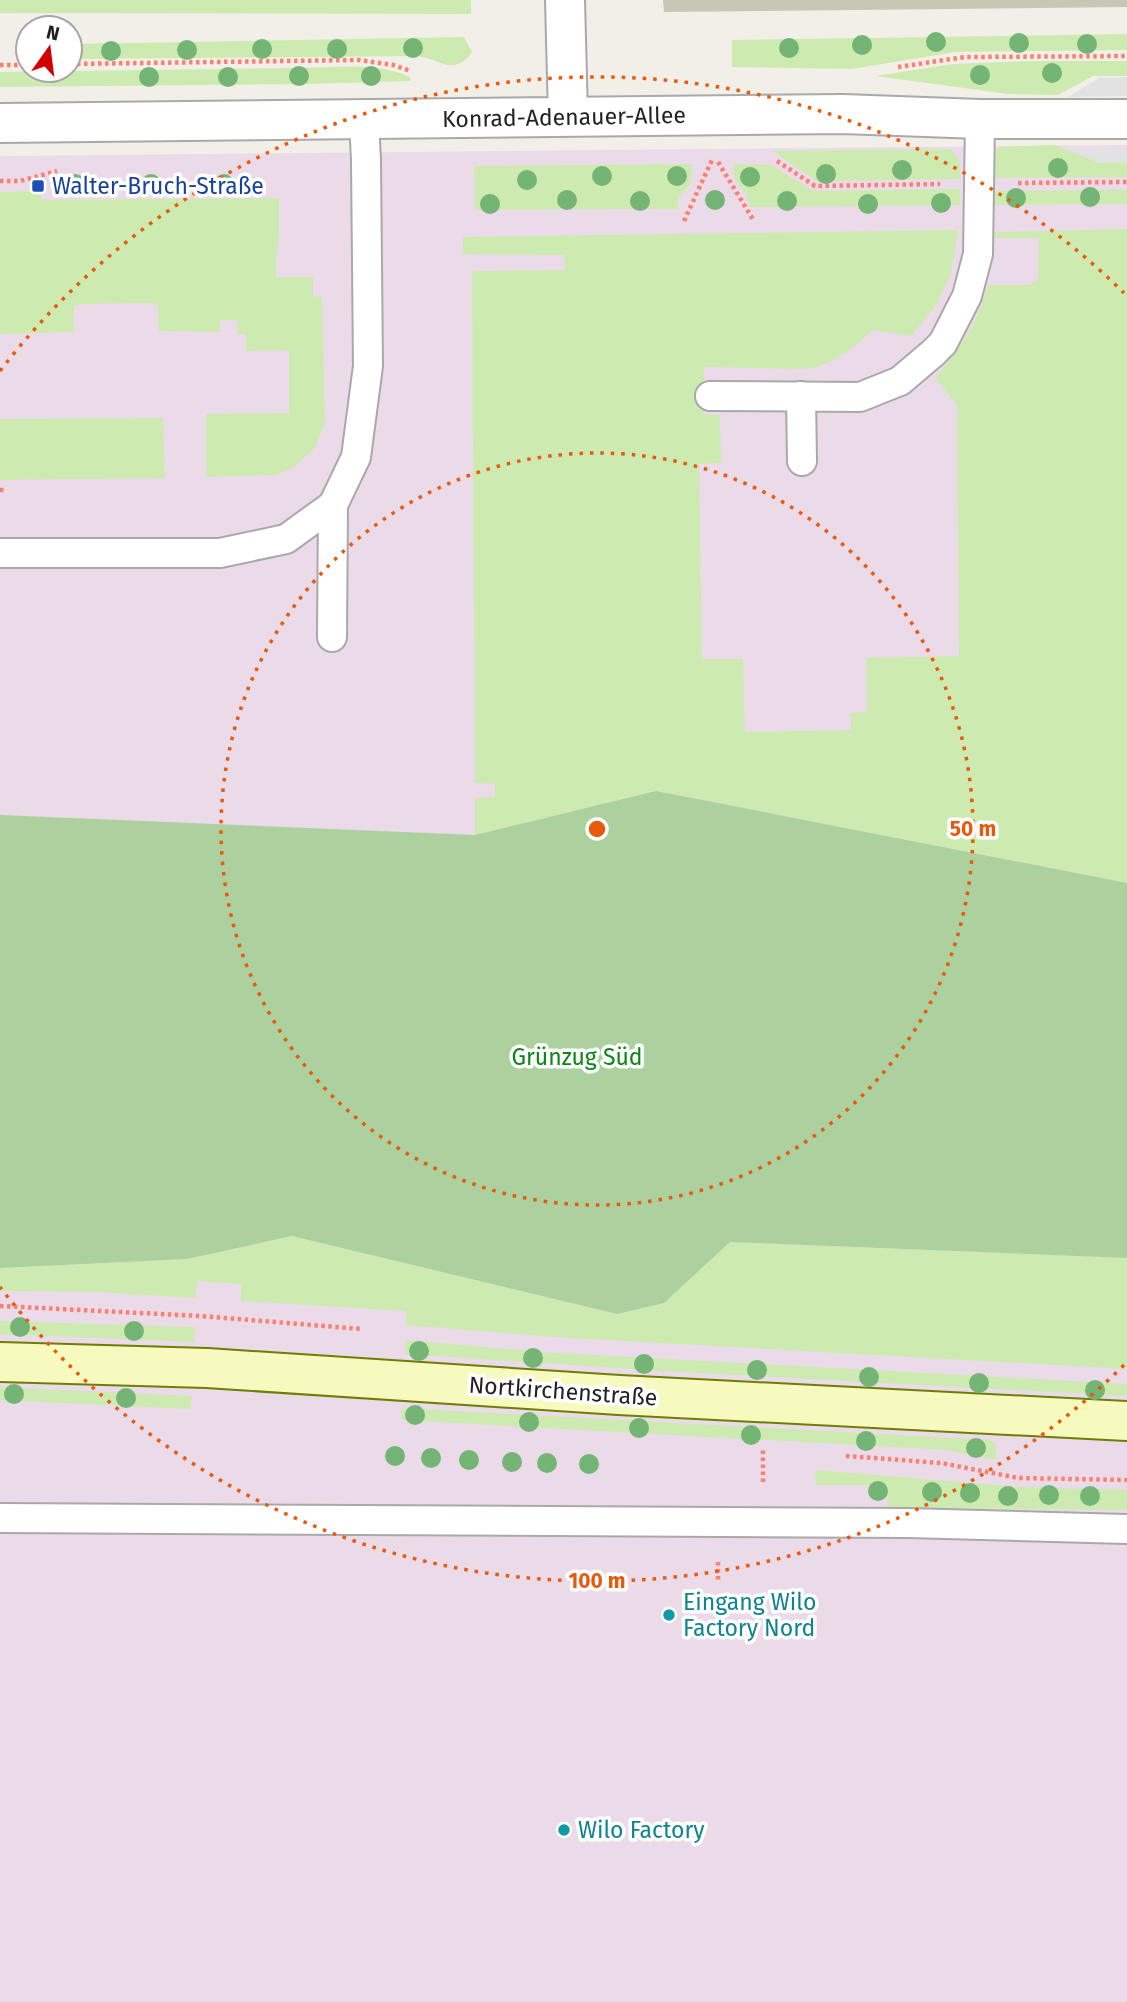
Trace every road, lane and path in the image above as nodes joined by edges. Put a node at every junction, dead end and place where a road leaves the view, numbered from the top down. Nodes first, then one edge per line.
1 (565, 0) edge
2 (1127, 56) edge
3 (84, 64) edge
4 (889, 68) dead end
5 (414, 72) dead end
6 (569, 117) junction
7 (1127, 118) edge
8 (980, 119) junction
9 (364, 120) junction
10 (0, 122) edge
11 (713, 156) junction
12 (725, 156) dead end
13 (771, 157) dead end
14 (0, 181) edge
15 (20, 181) dead end
16 (1127, 182) edge
17 (980, 183) junction
18 (684, 221) dead end
19 (754, 221) dead end
20 (710, 396) dead end
21 (801, 396) junction
22 (802, 461) dead end
23 (0, 490) edge
24 (7, 490) dead end
25 (333, 505) junction
26 (0, 553) edge
27 (332, 637) dead end
28 (0, 1306) edge
29 (363, 1329) dead end
30 (0, 1362) edge
31 (1127, 1422) edge
32 (763, 1449) dead end
33 (763, 1487) dead end
34 (0, 1518) edge
35 (1127, 1529) edge

1 - 6 street
2 - 4 path
3 - 5 path
6 - 8 street, Konrad-Adenauer-Allee
6 - 9 street, Konrad-Adenauer-Allee
7 - 8 street, Konrad-Adenauer-Allee
8 - 17 lane
9 - 10 street, Konrad-Adenauer-Allee
9 - 25 lane
11 - 12 path
11 - 18 path
11 - 19 path
13 - 17 path
14 - 15 path
16 - 17 path
17 - 21 lane
20 - 21 lane
21 - 22 lane
23 - 24 path
25 - 26 lane
25 - 27 lane
28 - 29 path
30 - 31 main road, Nortkirchenstraße
32 - 33 path
34 - 35 lane

